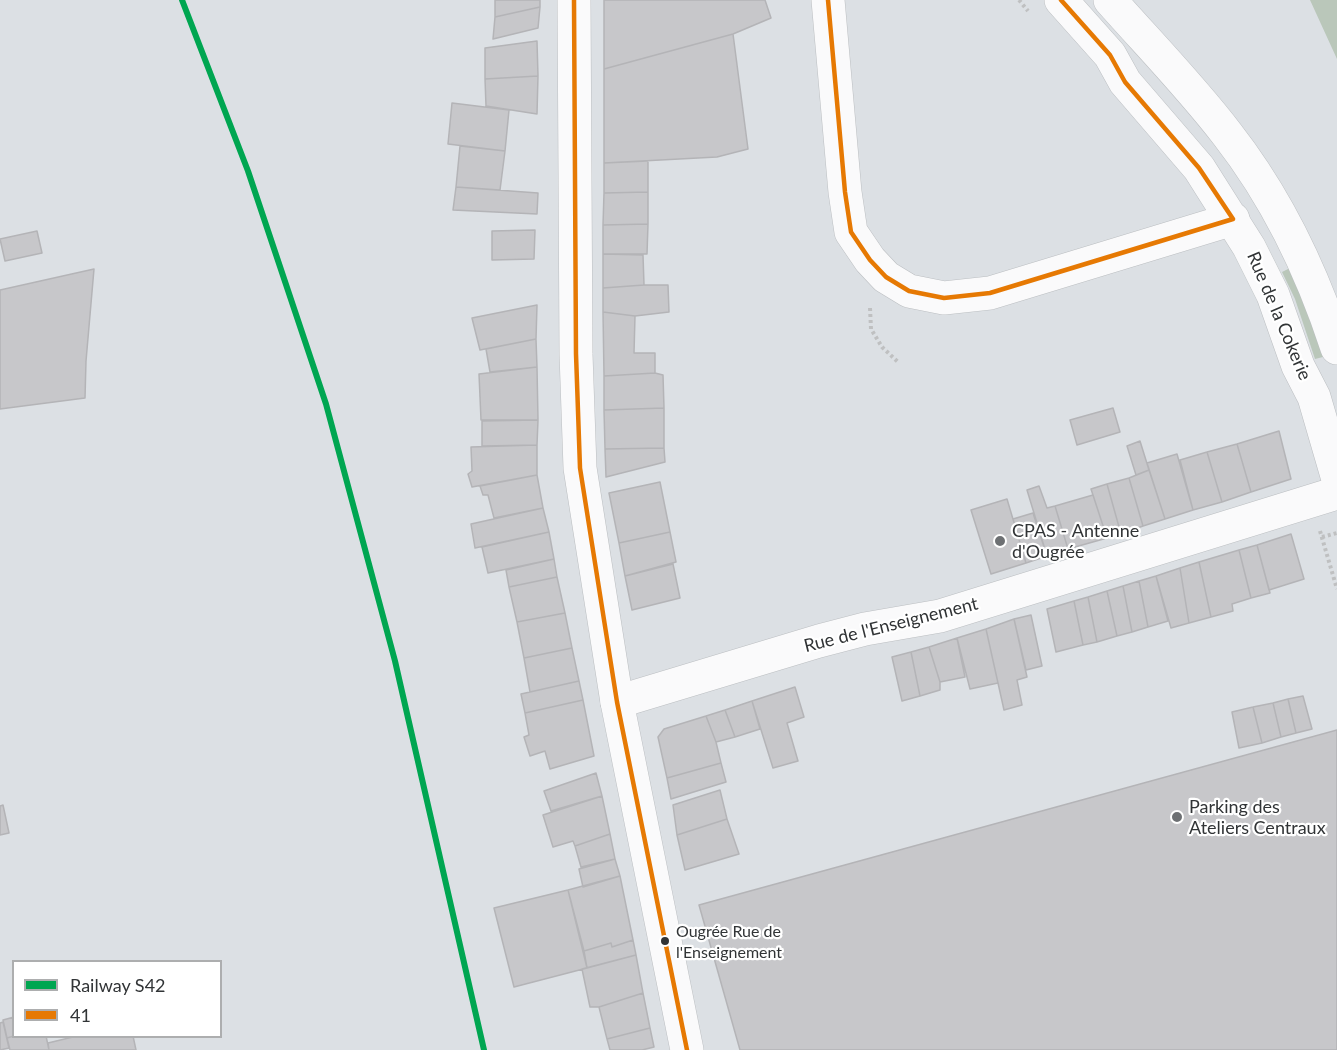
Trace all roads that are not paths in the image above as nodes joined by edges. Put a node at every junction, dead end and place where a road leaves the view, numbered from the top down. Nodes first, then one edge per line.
1 (574, 0) edge
2 (828, 0) edge
3 (1061, 0) edge
4 (1110, 0) edge
5 (1233, 219) junction
6 (1337, 348) edge
7 (1337, 476) edge
8 (1337, 493) edge
9 (617, 702) junction
10 (687, 1050) edge

1 - 9 main road
2 - 5 main road
3 - 5 main road, Rue de la Cokerie
4 - 6 main road
5 - 7 main road, Rue de la Cokerie
8 - 9 main road, Rue de l'Enseignement
9 - 10 main road

